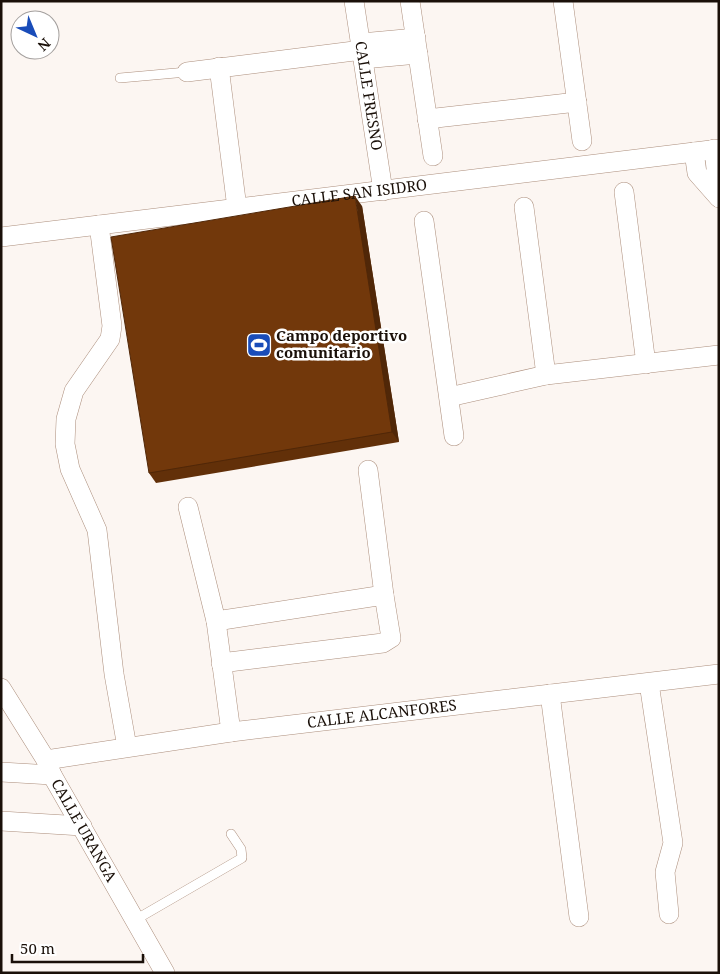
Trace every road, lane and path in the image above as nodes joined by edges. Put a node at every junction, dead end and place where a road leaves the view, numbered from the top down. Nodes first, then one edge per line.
1 (354, 1) edge
2 (410, 1) edge
3 (563, 1) edge
4 (417, 46) junction
5 (362, 51) junction
6 (219, 67) junction
7 (187, 72) joint
8 (120, 78) dead end
9 (576, 102) junction
10 (427, 119) junction
11 (582, 141) dead end
12 (716, 149) edge
13 (694, 152) junction
14 (433, 156) dead end
15 (383, 191) junction
16 (624, 192) dead end
17 (719, 198) edge
18 (524, 207) dead end
19 (237, 208) junction
20 (424, 221) dead end
21 (99, 225) junction
22 (1, 237) edge
23 (719, 355) edge
24 (646, 364) junction
25 (546, 375) junction
26 (449, 397) junction
27 (454, 436) dead end
28 (368, 470) dead end
29 (188, 507) dead end
30 (384, 595) junction
31 (216, 621) junction
32 (221, 664) junction
33 (719, 674) edge
34 (649, 683) junction
35 (1, 688) edge
36 (550, 694) junction
37 (231, 732) junction
38 (127, 748) junction
39 (49, 768) junction
40 (1, 772) edge
41 (1, 821) edge
42 (82, 826) junction
43 (231, 834) dead end
44 (670, 914) dead end
45 (579, 917) dead end
46 (135, 920) junction
47 (165, 973) edge

1 - 5 street, CALLE FRESNO
2 - 4 street
3 - 9 street
4 - 5 street
4 - 10 street
5 - 6 street
5 - 15 street, CALLE FRESNO
6 - 7 street
6 - 19 street
7 - 8 lane
9 - 10 street
9 - 11 street
10 - 14 street
12 - 13 street, CALLE SAN ISIDRO
12 - 17 street
13 - 15 street, CALLE SAN ISIDRO
13 - 17 street
15 - 19 street, CALLE SAN ISIDRO
16 - 24 street
18 - 25 street
19 - 21 street, CALLE SAN ISIDRO
20 - 26 street
21 - 22 street, CALLE SAN ISIDRO
21 - 38 street
23 - 24 street
24 - 25 street
25 - 26 street
26 - 27 street
28 - 30 street
29 - 31 street
30 - 31 street
30 - 32 street
31 - 32 street
32 - 37 street
33 - 34 street, CALLE ALCANFORES
34 - 36 street, CALLE ALCANFORES
34 - 44 street
35 - 39 street, CALLE URANGA
36 - 37 street, CALLE ALCANFORES
36 - 45 street
37 - 38 street, CALLE ALCANFORES
38 - 39 street, CALLE ALCANFORES
39 - 40 street, CALLE ALCANFORES
39 - 42 street, CALLE URANGA
41 - 42 street
42 - 46 street, CALLE URANGA
43 - 46 lane
46 - 47 street, CALLE URANGA

